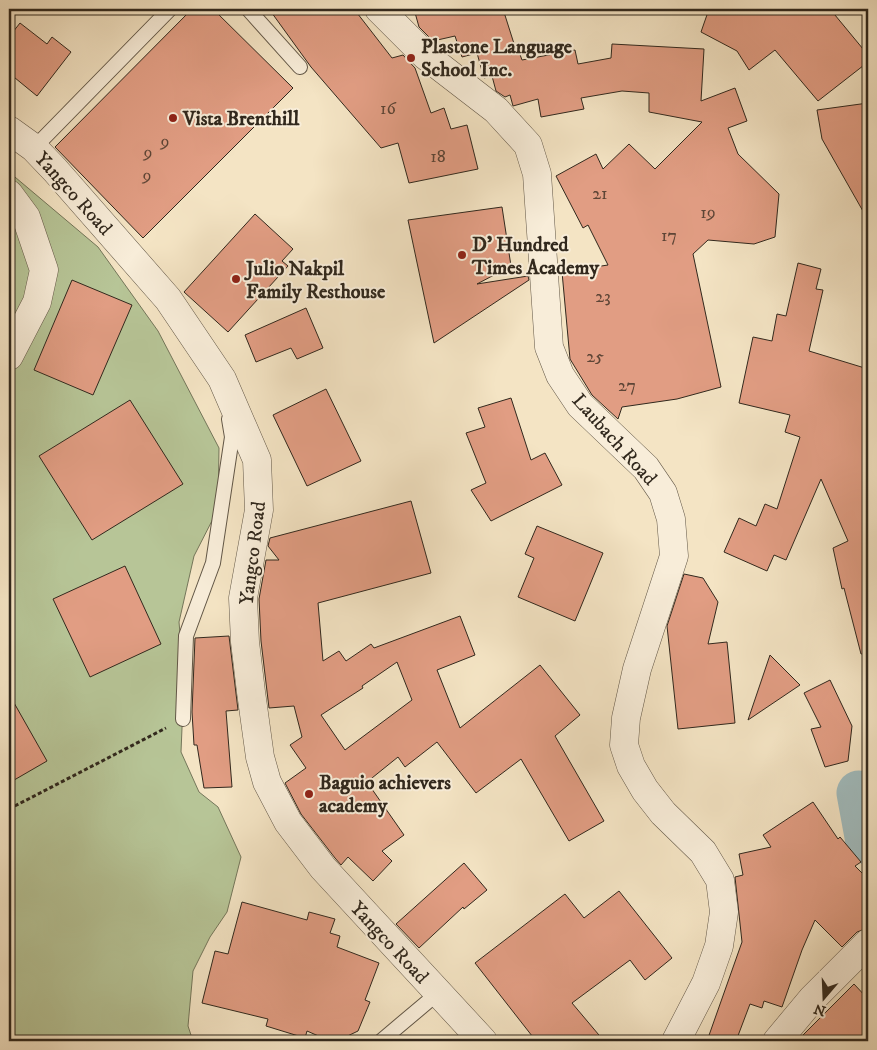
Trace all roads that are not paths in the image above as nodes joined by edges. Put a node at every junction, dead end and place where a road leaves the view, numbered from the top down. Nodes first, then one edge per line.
1 (170, 9) edge
2 (248, 9) edge
3 (379, 9) edge
4 (300, 67) dead end
5 (9, 130) edge
6 (34, 148) junction
7 (9, 194) edge
8 (9, 356) edge
9 (222, 379) junction
10 (183, 720) road end
11 (868, 943) edge
12 (438, 993) junction
13 (381, 1041) edge
14 (483, 1041) edge
15 (676, 1041) edge
16 (777, 1041) edge

1 - 6 lane
2 - 4 lane
3 - 15 street, Laubach Road
5 - 6 street, Yangco Road
6 - 9 street, Yangco Road
7 - 8 street
9 - 10 lane
9 - 12 street, Yangco Road
11 - 16 street
12 - 13 lane
12 - 14 street, Yangco Road

